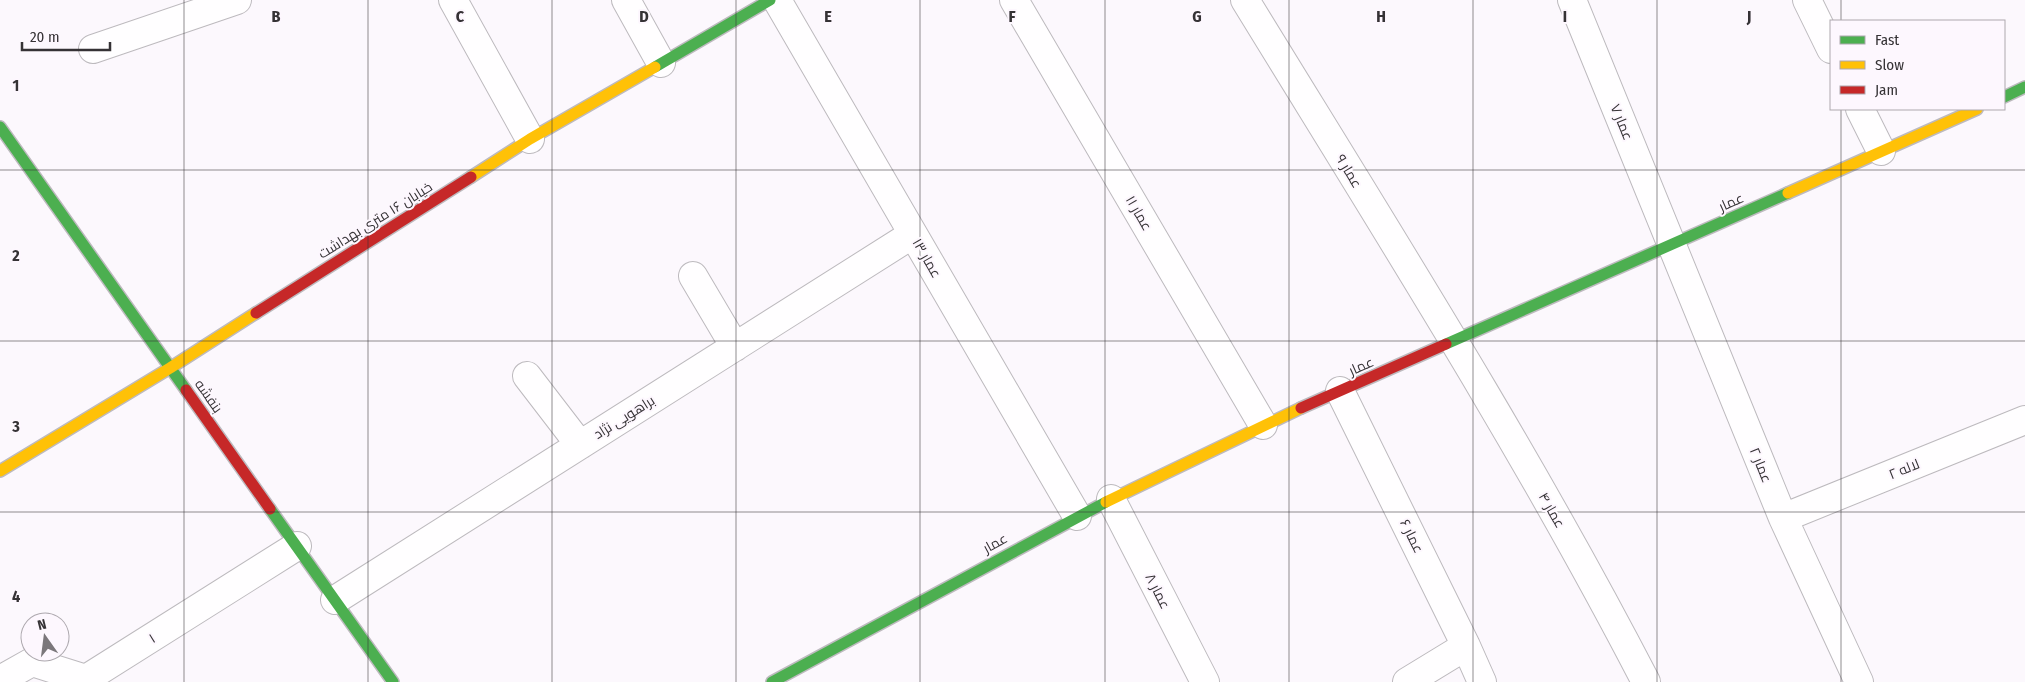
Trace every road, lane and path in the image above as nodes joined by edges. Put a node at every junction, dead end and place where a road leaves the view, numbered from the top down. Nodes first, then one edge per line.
1 (237, 0) edge
2 (453, 0) edge
3 (626, 0) edge
4 (770, 0) edge
5 (777, 0) edge
6 (1014, 0) edge
7 (1246, 0) edge
8 (1572, 0) edge
9 (1807, 0) edge
10 (1830, 47) edge
11 (93, 49) dead end
12 (661, 63) junction
13 (2025, 87) edge
14 (2005, 97) edge
15 (1860, 110) edge
16 (1975, 110) edge
17 (0, 127) edge
18 (530, 139) junction
19 (1881, 151) junction
20 (912, 234) junction
21 (1671, 244) junction
22 (693, 276) dead end
23 (1453, 341) junction
24 (735, 347) junction
25 (170, 368) junction
26 (527, 376) dead end
27 (1340, 391) junction
28 (2025, 420) edge
29 (1263, 426) junction
30 (580, 445) junction
31 (0, 471) edge
32 (1111, 499) junction
33 (1076, 516) junction
34 (1784, 518) junction
35 (297, 546) junction
36 (335, 600) junction
37 (1466, 646) junction
38 (0, 680) edge
39 (86, 681) edge
40 (393, 682) edge
41 (772, 682) edge
42 (1205, 682) edge
43 (1407, 682) edge
44 (1482, 682) edge
45 (1646, 682) edge
46 (1859, 682) edge

1 - 11 street
2 - 18 street
3 - 12 street
4 - 12 street, خیابان ۱۶ متری بهداشت
5 - 20 street, عمار ۱۳
6 - 29 street, عمار ۱۱
7 - 23 street, عمار ۹
8 - 21 street, عمار ۷
9 - 10 street
12 - 18 street, خیابان ۱۶ متری بهداشت
13 - 14 street
15 - 19 street
16 - 19 street, عمار
17 - 25 street, بنفشه
18 - 25 street, خیابان ۱۶ متری بهداشت
19 - 21 street, عمار
20 - 24 street, براهویی نژاد
20 - 33 street, عمار ۱۳
21 - 23 street, عمار
21 - 34 street, عمار ۲
22 - 24 street
23 - 27 street, عمار
23 - 45 street, عمار ۴
24 - 30 street, براهویی نژاد
25 - 31 street, خیابان ۱۶ متری بهداشت
25 - 35 street, بنفشه
26 - 30 street
27 - 29 street, عمار
27 - 37 street, عمار ۶
28 - 34 street, لاله ۲
29 - 32 street, عمار
30 - 36 street, براهویی نژاد
32 - 33 street, عمار
32 - 42 street, عمار ۸
33 - 41 street, عمار
34 - 46 street, عمار ۲
35 - 36 street, بنفشه
35 - 39 street, ۱
36 - 40 street, بنفشه
37 - 43 street
37 - 44 street, عمار ۶
38 - 39 street, ۱

